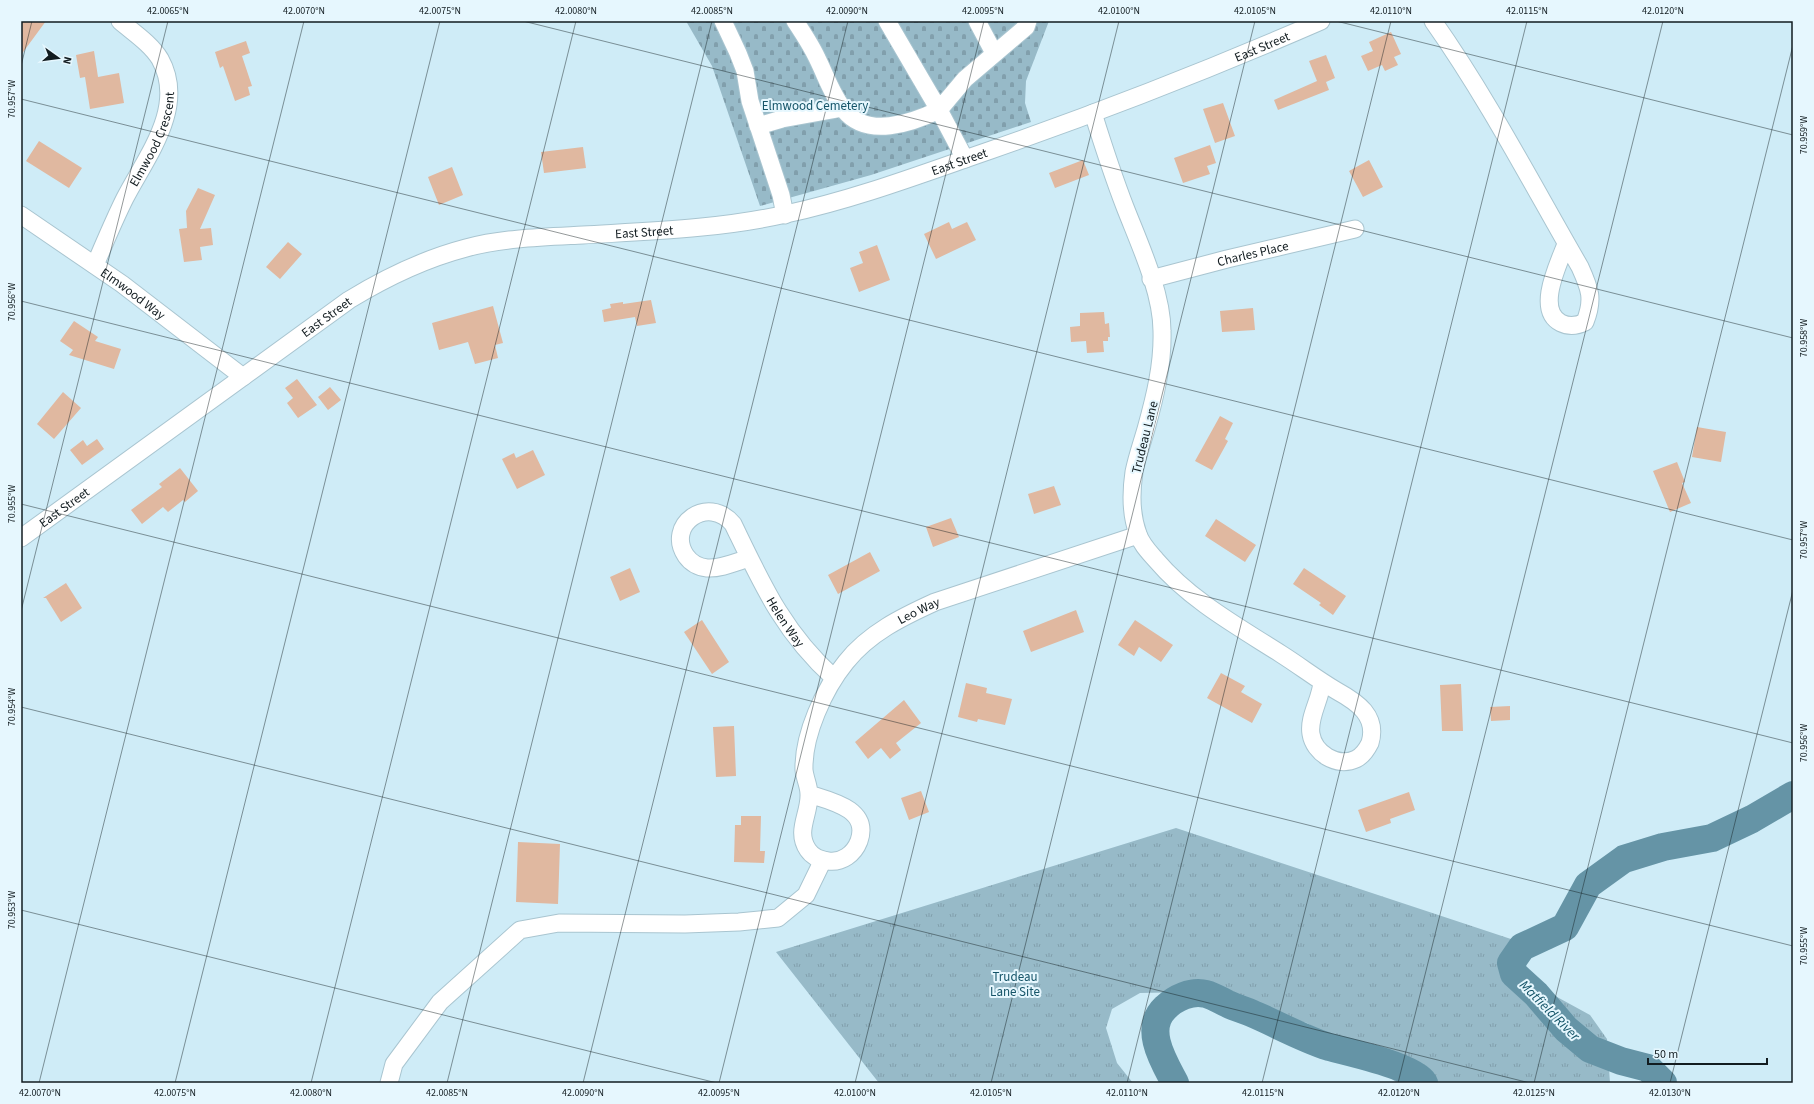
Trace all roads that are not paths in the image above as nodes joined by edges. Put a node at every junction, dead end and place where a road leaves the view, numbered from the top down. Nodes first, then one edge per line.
1 (120, 21) edge
2 (795, 21) edge
3 (887, 21) edge
4 (977, 21) edge
5 (1028, 21) edge
6 (1321, 21) edge
7 (1433, 21) edge
8 (727, 23) edge
9 (994, 52) junction
10 (843, 108) junction
11 (939, 110) junction
12 (1093, 114) junction
13 (758, 126) junction
14 (965, 159) junction
15 (785, 214) junction
16 (21, 215) edge
17 (1356, 229) dead end
18 (1566, 244) dead end
19 (95, 265) junction
20 (1151, 279) junction
21 (243, 377) junction
22 (1138, 535) junction
23 (21, 538) edge
24 (749, 558) dead end
25 (834, 678) junction
26 (1322, 682) junction
27 (809, 794) junction
28 (823, 860) junction
29 (388, 1083) edge

1 - 19 street, Elmwood Crescent
2 - 10 street
3 - 11 street
4 - 9 street
5 - 9 street
6 - 12 street, East Street
7 - 18 street
8 - 13 street
9 - 11 street
10 - 11 street
10 - 13 street
11 - 14 street
12 - 14 street, East Street
12 - 20 street, Trudeau Lane
13 - 15 street
14 - 15 street, East Street
15 - 21 street, East Street
16 - 19 street, Elmwood Way
17 - 20 street, Charles Place
19 - 21 street, Elmwood Way
20 - 22 street, Trudeau Lane
21 - 23 street, East Street
22 - 25 street, Leo Way
22 - 26 street, Trudeau Lane
24 - 25 street, Helen Way
25 - 27 street, Leo Way
26 - 26 street, Trudeau Lane
27 - 28 street, Leo Way
27 - 28 street
28 - 29 street

